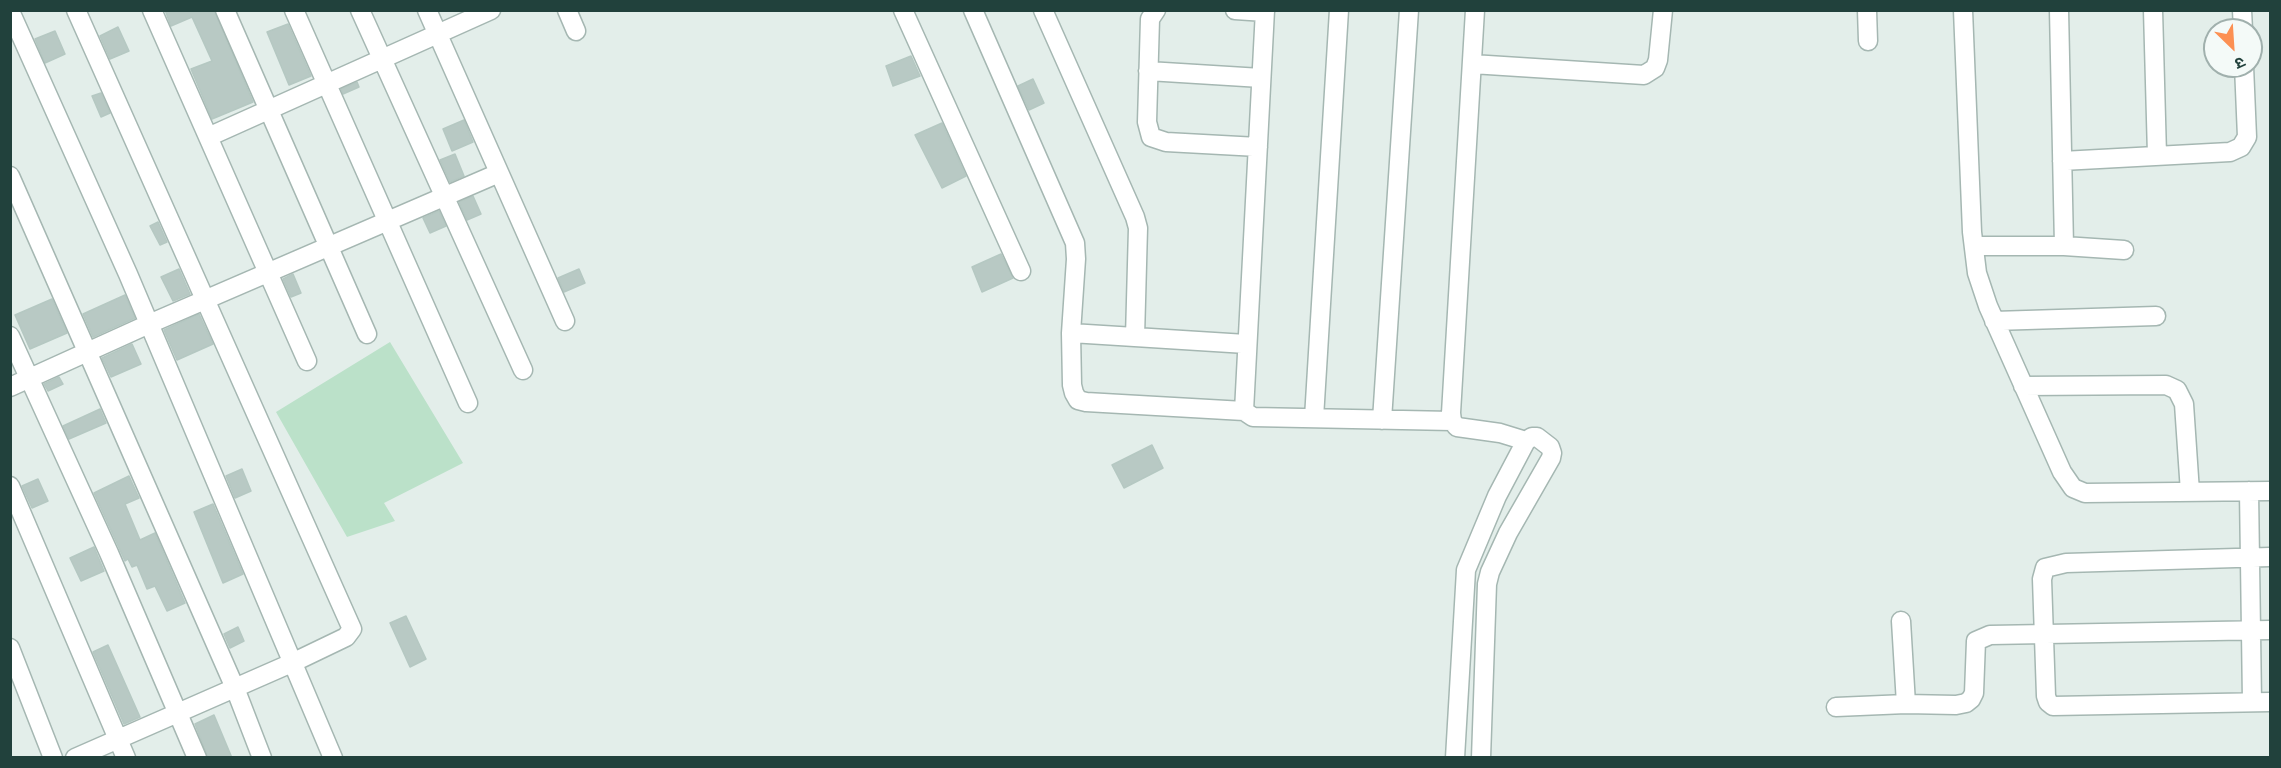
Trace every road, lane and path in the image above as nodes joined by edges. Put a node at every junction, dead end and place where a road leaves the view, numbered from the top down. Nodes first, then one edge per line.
1 (76, 10) edge
2 (152, 10) edge
3 (225, 10) edge
4 (294, 10) edge
5 (360, 10) edge
6 (427, 10) edge
7 (491, 10) edge
8 (567, 10) edge
9 (903, 10) edge
10 (973, 10) edge
11 (1043, 10) edge
12 (1156, 10) edge
13 (1235, 10) edge
14 (1339, 10) edge
15 (1409, 10) edge
16 (1475, 10) edge
17 (1663, 10) edge
18 (1867, 10) edge
19 (1963, 10) edge
20 (2059, 10) edge
21 (2153, 10) edge
22 (10, 11) edge
23 (1265, 11) edge
24 (576, 31) dead end
25 (438, 34) junction
26 (1868, 41) dead end
27 (382, 59) junction
28 (1472, 64) junction
29 (1148, 71) junction
30 (1262, 78) junction
31 (2245, 78) edge
32 (326, 84) junction
33 (268, 110) junction
34 (208, 137) junction
35 (1258, 147) junction
36 (2157, 155) junction
37 (2062, 161) junction
38 (499, 173) junction
39 (10, 176) edge
40 (444, 196) junction
41 (387, 221) junction
42 (1974, 246) junction
43 (2064, 246) junction
44 (329, 247) junction
45 (2124, 250) dead end
46 (1021, 271) dead end
47 (268, 273) junction
48 (205, 300) junction
49 (2156, 316) dead end
50 (565, 321) dead end
51 (1994, 321) junction
52 (149, 324) junction
53 (1071, 333) junction
54 (367, 334) dead end
55 (10, 336) edge
56 (1135, 337) junction
57 (1246, 344) junction
58 (87, 352) junction
59 (307, 361) dead end
60 (523, 370) dead end
61 (29, 378) junction
62 (2023, 386) junction
63 (10, 387) edge
64 (468, 403) dead end
65 (1244, 411) junction
66 (1314, 418) junction
67 (1382, 420) junction
68 (1452, 421) junction
69 (1526, 441) junction
70 (10, 486) edge
71 (2249, 491) junction
72 (2271, 491) edge
73 (2190, 492) junction
74 (2271, 557) edge
75 (2250, 558) junction
76 (1901, 621) dead end
77 (2251, 630) junction
78 (2271, 630) edge
79 (2044, 634) junction
80 (10, 648) edge
81 (294, 662) junction
82 (235, 688) junction
83 (2261, 702) edge
84 (1906, 704) junction
85 (1836, 707) dead end
86 (177, 713) junction
87 (118, 738) junction
88 (53, 758) edge
89 (75, 758) edge
90 (126, 758) edge
91 (197, 758) edge
92 (262, 758) edge
93 (333, 758) edge
94 (1455, 758) edge
95 (1481, 758) edge

1 - 48 street
2 - 34 street
3 - 33 street
4 - 32 street
5 - 27 street
6 - 25 street
7 - 25 street
8 - 24 street
9 - 46 street
10 - 53 street
11 - 56 street
12 - 29 street
13 - 23 street
14 - 66 street
15 - 67 street
16 - 28 street
17 - 28 street
18 - 26 street
19 - 42 street
20 - 37 street
21 - 36 street
22 - 52 street
23 - 30 street
25 - 27 street
25 - 38 street
27 - 32 street
27 - 40 street
28 - 68 street
29 - 30 street
29 - 35 street
30 - 35 street
31 - 36 street
32 - 33 street
32 - 41 street
33 - 34 street
33 - 44 street
34 - 47 street
35 - 57 street
36 - 37 street
37 - 43 street
38 - 40 street
38 - 50 street
39 - 58 street
40 - 41 street
40 - 60 street
41 - 44 street
41 - 64 street
42 - 43 street
42 - 51 street
43 - 45 street
44 - 47 street
44 - 54 street
47 - 48 street
47 - 59 street
48 - 52 street
48 - 81 street
49 - 51 street
51 - 62 street
52 - 58 street
52 - 81 street
53 - 56 street
53 - 65 street
55 - 61 street
56 - 57 street
57 - 65 street
58 - 61 street
58 - 82 street
61 - 63 street
61 - 86 street
62 - 73 street
62 - 73 street
65 - 66 street
66 - 67 street
67 - 68 street
68 - 69 street
69 - 94 street
69 - 95 street
70 - 87 street
71 - 72 street
71 - 73 street
71 - 75 street
74 - 75 street
75 - 77 street
75 - 79 street
76 - 84 street
77 - 78 street
77 - 79 street
77 - 83 street
79 - 83 street
79 - 84 street
80 - 88 street
81 - 82 street
81 - 93 street
82 - 86 street
82 - 92 street
84 - 85 street
86 - 87 street
86 - 91 street
87 - 89 street
87 - 90 street

